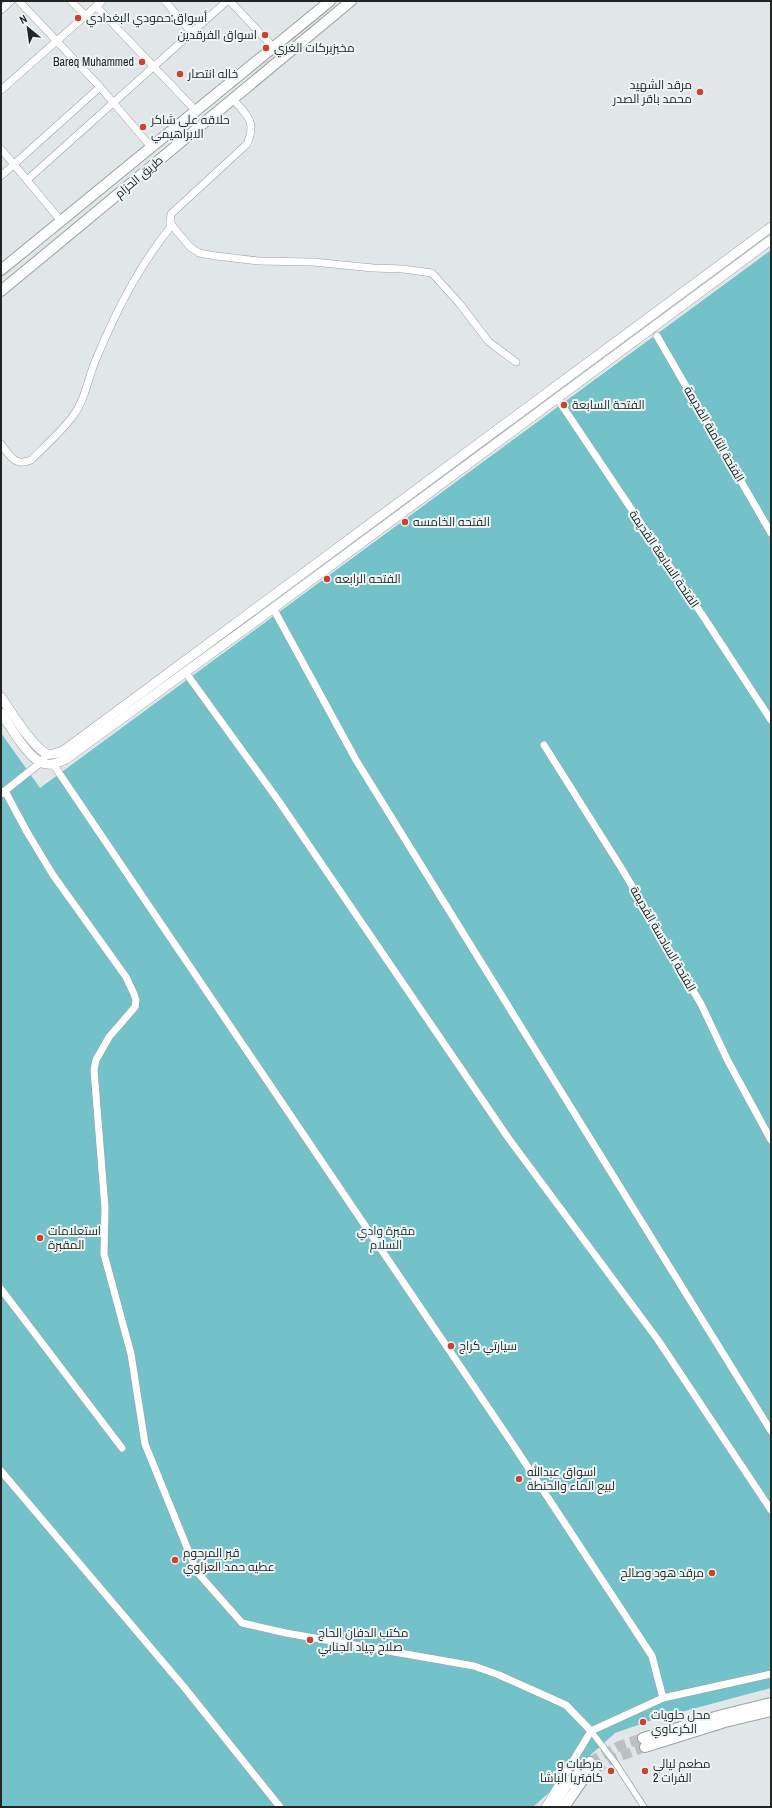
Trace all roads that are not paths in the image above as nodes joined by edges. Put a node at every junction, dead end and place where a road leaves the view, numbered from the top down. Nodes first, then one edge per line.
1 (11, 1) edge
2 (20, 1) edge
3 (72, 1) edge
4 (165, 1) edge
5 (229, 1) edge
6 (351, 1) edge
7 (328, 2) edge
8 (99, 3) edge
9 (1, 10) edge
10 (86, 15) junction
11 (192, 33) junction
12 (56, 41) junction
13 (274, 48) junction
14 (154, 67) junction
15 (230, 83) junction
16 (100, 87) junction
17 (1, 90) edge
18 (241, 92) junction
19 (233, 99) junction
20 (113, 103) junction
21 (194, 112) junction
22 (202, 124) junction
23 (151, 147) junction
24 (1, 149) edge
25 (14, 164) junction
26 (1, 176) edge
27 (27, 180) junction
28 (61, 221) junction
29 (172, 225) junction
30 (770, 230) edge
31 (47, 233) junction
32 (771, 240) edge
33 (60, 243) junction
34 (28, 248) junction
35 (36, 262) junction
36 (1, 270) edge
37 (1, 291) edge
38 (657, 336) dead end
39 (516, 362) dead end
40 (557, 398) junction
41 (1, 444) edge
42 (416, 490) junction
43 (423, 497) junction
44 (400, 502) junction
45 (405, 510) junction
46 (771, 533) edge
47 (273, 608) junction
48 (253, 611) junction
49 (260, 618) junction
50 (234, 624) junction
51 (239, 634) junction
52 (186, 673) junction
53 (1, 697) edge
54 (1, 714) edge
55 (771, 720) edge
56 (544, 745) dead end
57 (48, 754) junction
58 (40, 762) junction
59 (53, 764) junction
60 (3, 792) edge
61 (771, 1140) edge
62 (1, 1289) edge
63 (771, 1431) edge
64 (122, 1448) dead end
65 (1, 1471) edge
66 (771, 1510) edge
67 (771, 1674) edge
68 (663, 1698) junction
69 (771, 1703) edge
70 (771, 1711) edge
71 (591, 1731) junction
72 (280, 1807) edge
73 (545, 1807) edge
74 (553, 1807) edge
75 (564, 1807) edge
76 (644, 1807) edge

1 - 9 street
2 - 12 street
3 - 10 street
4 - 11 street
5 - 11 street
5 - 13 street
6 - 18 main road, طريق الحزام
7 - 13 main road, طريق الحزام
8 - 10 street
8 - 14 street
10 - 12 street
11 - 14 street
12 - 16 street
12 - 17 street
13 - 15 main road, طريق الحزام
14 - 20 street
14 - 21 street
15 - 18 main road
15 - 21 main road, طريق الحزام
16 - 20 street
16 - 25 street
18 - 19 main road, طريق الحزام
19 - 22 main road, طريق الحزام
19 - 29 street
20 - 23 street
20 - 27 street
21 - 22 main road
21 - 23 main road, طريق الحزام
22 - 33 main road, طريق الحزام
23 - 28 main road, طريق الحزام
24 - 25 street
25 - 26 street
25 - 27 street
27 - 28 street
28 - 31 main road, طريق الحزام
29 - 39 street
29 - 41 street
30 - 42 street
31 - 33 main road
31 - 34 main road, طريق الحزام
32 - 40 street
33 - 35 main road, طريق الحزام
34 - 35 main road
34 - 36 main road, طريق الحزام
35 - 37 main road, طريق الحزام
38 - 46 street, الفتحة الثامنة القديمة
40 - 43 street
40 - 55 street, الفتحة السابعة القديمة
42 - 43 street
42 - 44 street
43 - 45 street
44 - 45 street
44 - 48 street
45 - 47 street
47 - 49 street
47 - 63 street
48 - 49 street
48 - 50 street
49 - 51 street
50 - 51 street
50 - 57 street
51 - 52 street
52 - 59 street
52 - 66 street
53 - 57 street
54 - 58 street
56 - 61 street, الفتحة السادسة القديمة
57 - 58 street
57 - 59 street
58 - 59 street
58 - 60 street
59 - 68 street
60 - 71 street
62 - 64 street
65 - 72 street
67 - 68 street
68 - 71 street
69 - 70 main road
71 - 73 street
71 - 76 street
74 - 75 main road

